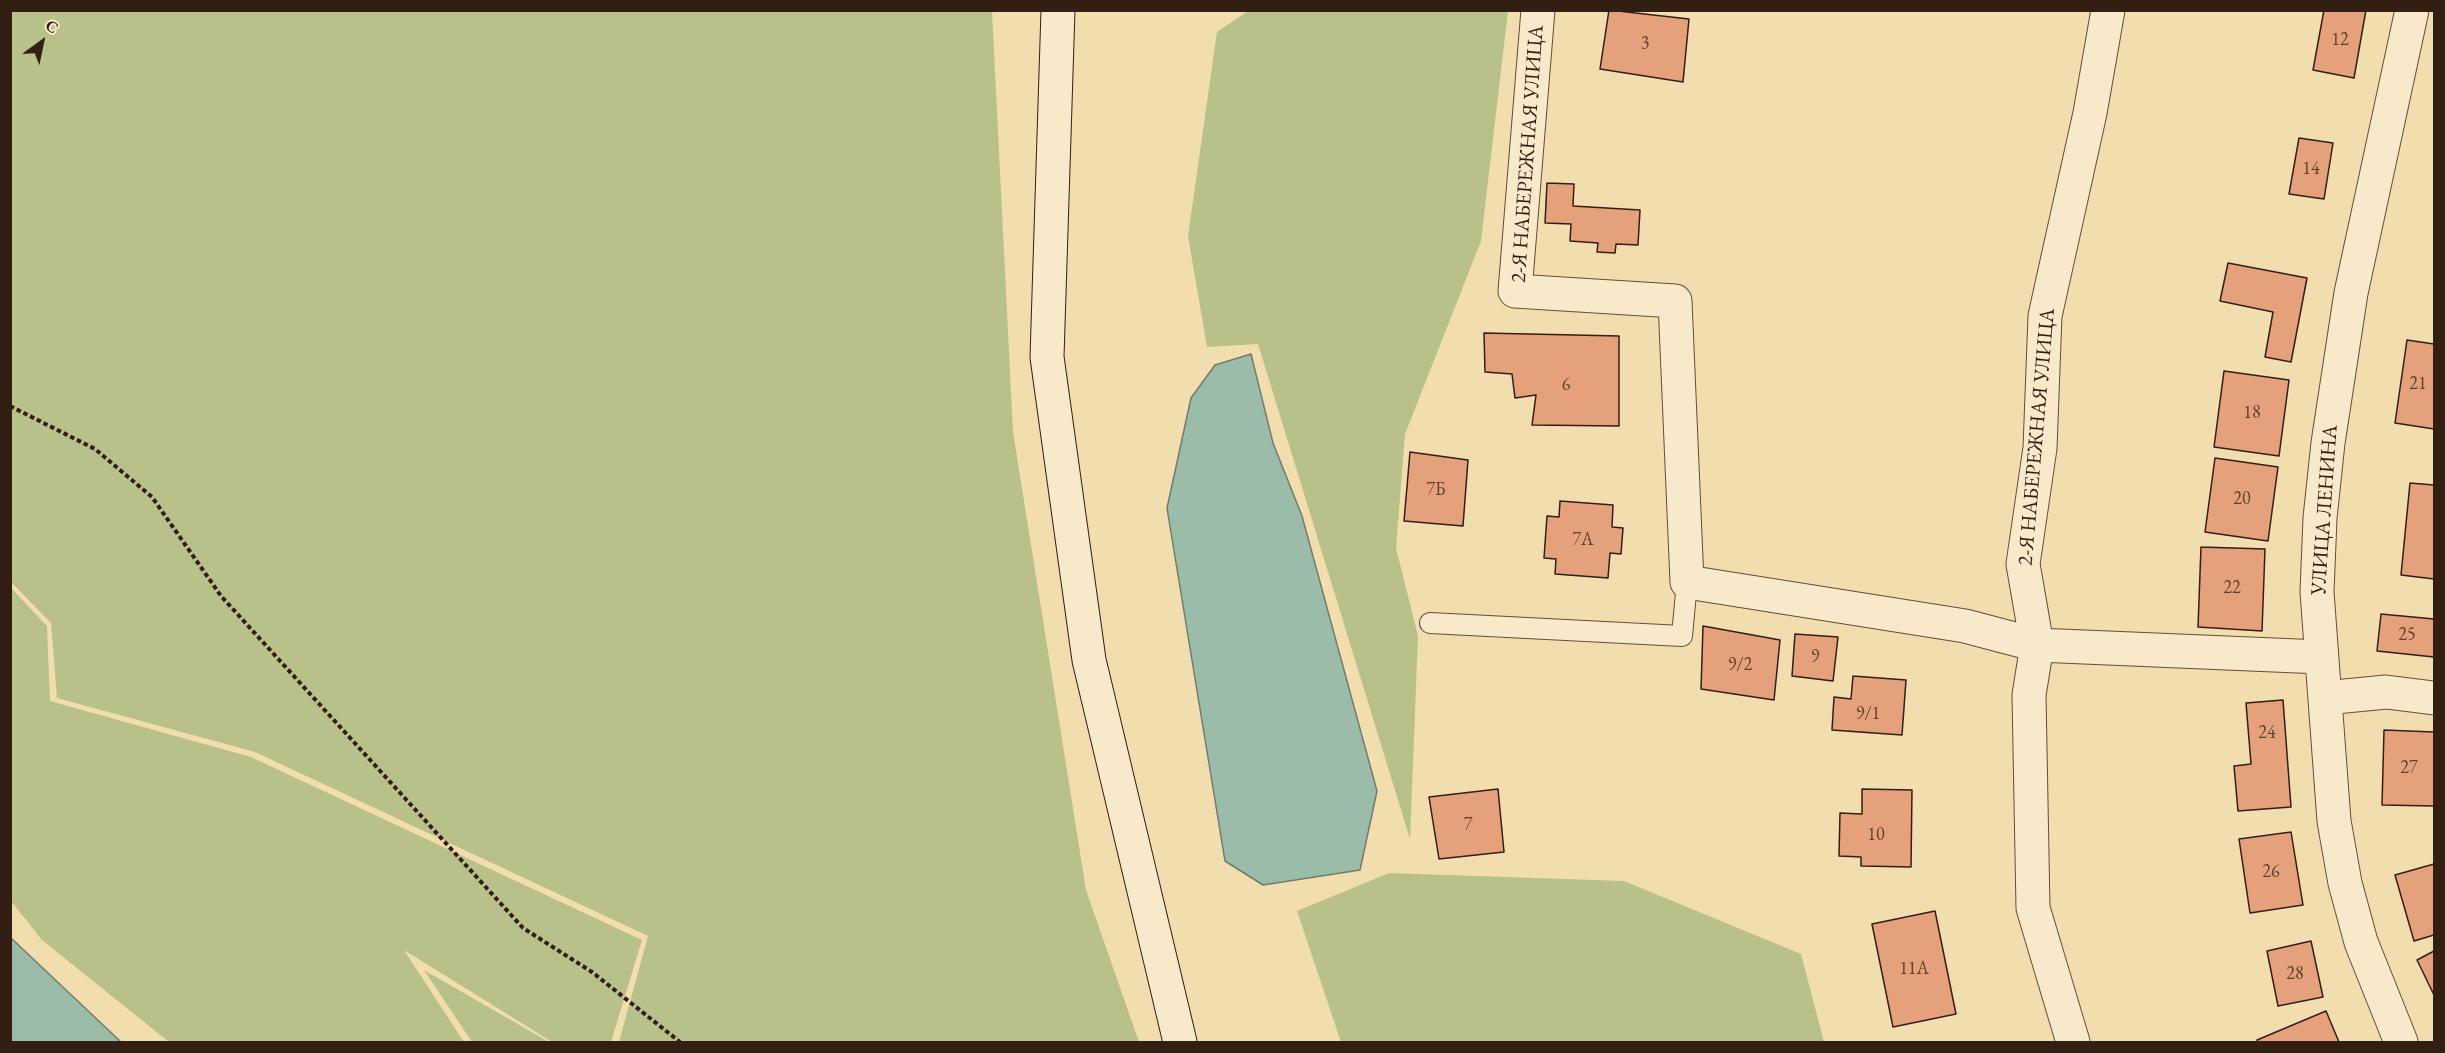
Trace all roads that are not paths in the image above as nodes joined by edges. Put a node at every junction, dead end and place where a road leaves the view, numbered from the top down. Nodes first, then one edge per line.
1 (1058, 10) edge
2 (1538, 10) edge
3 (2108, 10) edge
4 (2412, 10) edge
5 (1687, 582) junction
6 (1430, 623) dead end
7 (2037, 645) junction
8 (2321, 657) junction
9 (2325, 698) junction
10 (2434, 698) edge
11 (1180, 1042) edge
12 (2073, 1042) edge
13 (2401, 1042) edge

1 - 11 street
2 - 5 street, 2-Я НАБЕРЕЖНАЯ УЛИЦА
3 - 7 street, 2-Я НАБЕРЕЖНАЯ УЛИЦА
4 - 8 street, УЛИЦА ЛЕНИНА
5 - 6 lane
5 - 7 street
7 - 8 street
7 - 12 street, 2-Я НАБЕРЕЖНАЯ УЛИЦА
8 - 9 street, УЛИЦА ЛЕНИНА
9 - 10 street
9 - 13 street, УЛИЦА ЛЕНИНА

